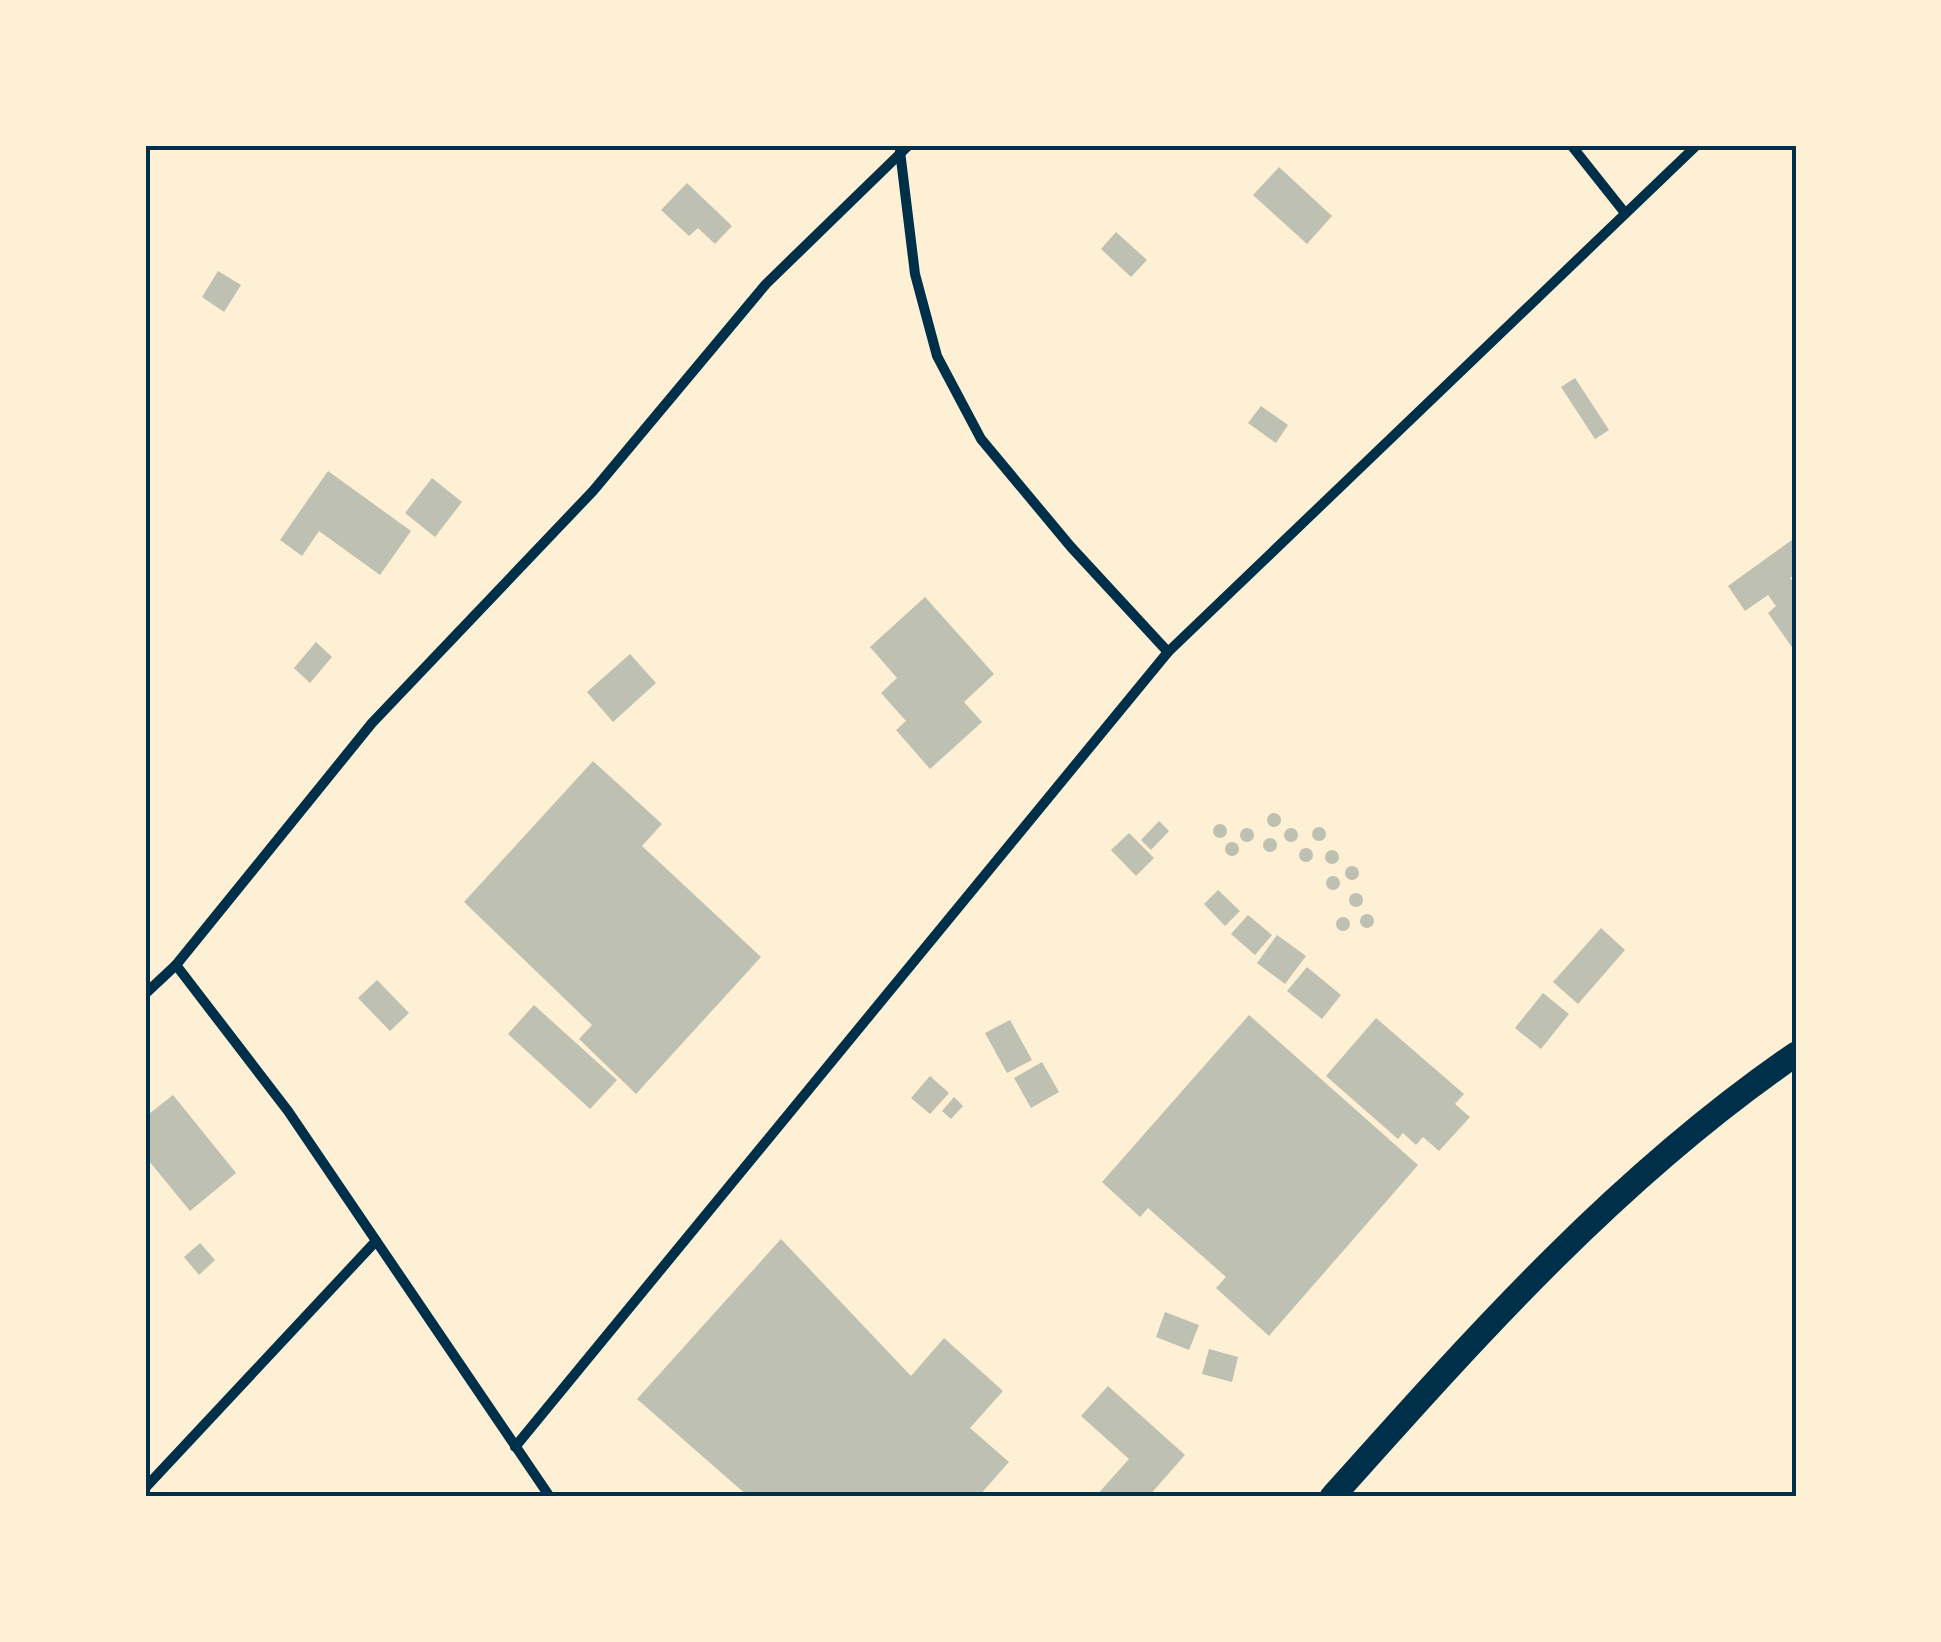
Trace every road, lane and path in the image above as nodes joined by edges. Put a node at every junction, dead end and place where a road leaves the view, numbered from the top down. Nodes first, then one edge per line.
1 (1572, 145) edge
2 (1697, 145) edge
3 (905, 148) edge
4 (1625, 214) junction
5 (1168, 652) junction
6 (176, 965) junction
7 (145, 994) edge
8 (1796, 1054) edge
9 (376, 1240) junction
10 (516, 1447) junction
11 (145, 1488) edge
12 (550, 1497) edge
13 (1332, 1497) edge

1 - 4 street
2 - 4 street
3 - 5 street
3 - 6 street
4 - 5 street
5 - 10 street
6 - 7 street
6 - 9 street
8 - 13 main road
9 - 10 street
9 - 11 street
10 - 12 street

